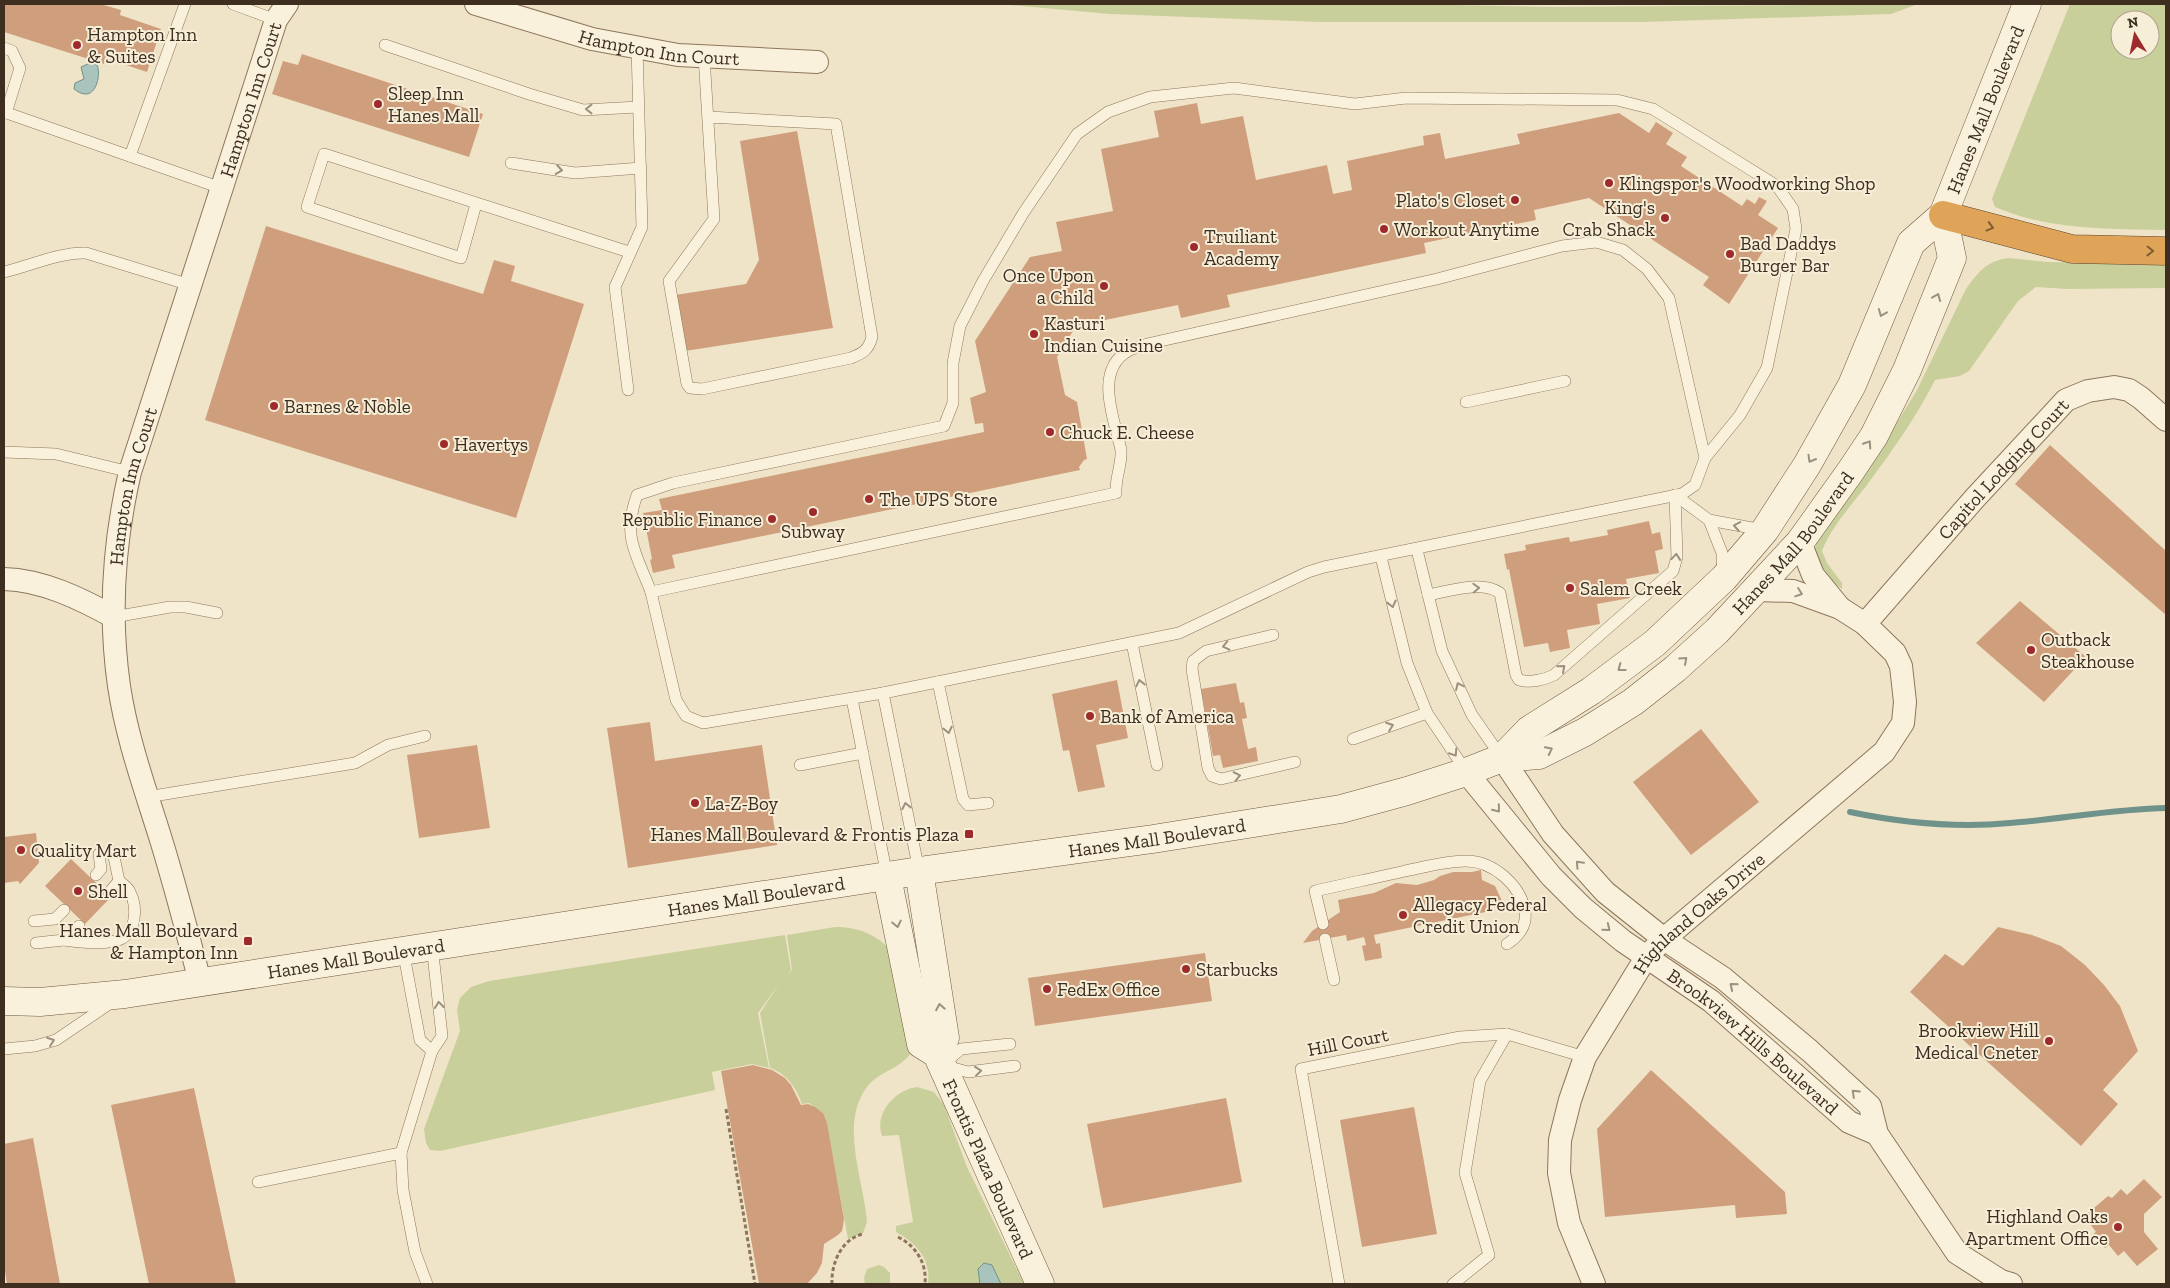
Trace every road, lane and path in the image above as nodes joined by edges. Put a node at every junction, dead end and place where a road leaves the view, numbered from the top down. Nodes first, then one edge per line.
1 (185, 4) edge
2 (233, 4) edge
3 (476, 4) edge
4 (2027, 4) edge
5 (282, 12) edge
6 (385, 45) dead end
7 (4, 48) edge
8 (636, 48) junction
9 (704, 56) junction
10 (817, 62) dead end
11 (638, 107) junction
12 (5, 112) edge
13 (709, 117) junction
14 (130, 156) junction
15 (511, 163) dead end
16 (641, 168) junction
17 (221, 188) junction
18 (476, 204) junction
19 (1943, 215) junction
20 (2166, 251) edge
21 (629, 252) junction
22 (4, 272) edge
23 (190, 285) junction
24 (1565, 381) dead end
25 (628, 390) dead end
26 (1466, 402) dead end
27 (2166, 420) edge
28 (4, 452) edge
29 (1705, 458) junction
30 (130, 472) junction
31 (1675, 496) junction
32 (1709, 520) junction
33 (1765, 530) junction
34 (1800, 542) junction
35 (1417, 550) junction
36 (1381, 557) junction
37 (1724, 578) junction
38 (4, 579) edge
39 (1756, 590) junction
40 (651, 592) junction
41 (1428, 595) junction
42 (1840, 608) junction
43 (218, 613) dead end
44 (114, 617) junction
45 (1865, 624) junction
46 (1273, 635) dead end
47 (1132, 643) junction
48 (938, 682) junction
49 (883, 693) junction
50 (852, 698) junction
51 (1427, 713) junction
52 (425, 736) dead end
53 (1353, 739) dead end
54 (863, 753) junction
55 (1502, 758) junction
56 (1295, 762) dead end
57 (800, 765) dead end
58 (1157, 765) dead end
59 (1466, 772) junction
60 (147, 797) junction
61 (988, 802) dead end
62 (113, 852) dead end
63 (99, 854) dead end
64 (919, 871) junction
65 (96, 875) dead end
66 (887, 877) junction
67 (64, 910) dead end
68 (34, 921) dead end
69 (1322, 924) dead end
70 (78, 926) dead end
71 (1325, 939) dead end
72 (1664, 939) junction
73 (64, 940) junction
74 (36, 943) dead end
75 (1507, 944) dead end
76 (432, 946) junction
77 (403, 950) junction
78 (1648, 956) junction
79 (1334, 980) dead end
80 (200, 982) junction
81 (124, 994) junction
82 (4, 1001) edge
83 (1507, 1034) junction
84 (1010, 1044) dead end
85 (4, 1049) edge
86 (432, 1051) junction
87 (1585, 1057) junction
88 (940, 1059) junction
89 (1015, 1066) dead end
90 (726, 1109) dead end
91 (1877, 1134) junction
92 (401, 1153) junction
93 (258, 1182) dead end
94 (863, 1234) dead end
95 (898, 1237) dead end
96 (427, 1284) edge
97 (755, 1284) edge
98 (832, 1284) edge
99 (925, 1284) edge
100 (1040, 1284) edge
101 (1339, 1284) edge
102 (1453, 1284) edge
103 (1594, 1284) edge
104 (2011, 1284) edge

1 - 14 lane
2 - 5 lane
3 - 8 street, Hampton Inn Court
4 - 19 main road, Hanes Mall Boulevard
5 - 17 street, Hampton Inn Court
11 -> 6 lane
7 - 12 lane
8 - 9 street, Hampton Inn Court
8 - 11 lane
9 - 10 street, Hampton Inn Court
9 - 13 lane
11 - 16 lane
12 - 14 lane
13 - 13 lane
14 - 17 lane
15 -> 16 lane
16 - 21 lane
17 - 23 street, Hampton Inn Court
18 - 18 lane
18 - 21 lane
19 -> 20 highway
19 -> 33 main road, Hanes Mall Boulevard
34 -> 19 main road, Hanes Mall Boulevard
21 - 25 lane
22 - 23 lane
23 - 30 street, Hampton Inn Court
24 - 26 lane
27 - 45 street, Capitol Lodging Court
28 - 30 lane
29 - 31 lane
29 - 40 lane
29 - 40 lane
30 - 44 street, Hampton Inn Court
31 - 32 lane
31 - 35 lane
41 -> 31 lane
33 -> 32 lane
32 - 37 lane
33 - 37 main road, Hanes Mall Boulevard
34 - 39 main road, Hanes Mall Boulevard
34 - 42 street, Highland Oaks Drive
35 - 36 lane
35 - 41 lane
36 - 47 lane
36 -> 51 lane
37 -> 55 main road, Hanes Mall Boulevard
38 - 44 street
39 -> 42 street, Highland Oaks Drive
55 -> 39 main road, Hanes Mall Boulevard
40 - 50 lane
55 -> 41 lane
42 - 45 street, Highland Oaks Drive
43 - 44 lane
44 - 60 street, Hampton Inn Court
45 - 72 street, Highland Oaks Drive
46 -> 56 lane
47 - 48 lane
58 -> 47 lane
48 - 49 lane
48 -> 61 lane
49 - 50 lane
64 -> 49 lane
50 - 54 lane
53 -> 51 lane
51 -> 59 lane
52 - 60 lane
54 - 57 lane
54 - 66 lane
55 - 59 main road, Hanes Mall Boulevard
72 -> 55 street, Brookview Hills Boulevard
59 - 64 main road, Hanes Mall Boulevard
59 -> 78 street, Brookview Hills Boulevard
60 - 80 street, Hampton Inn Court
62 - 73 lane
63 - 65 lane
64 - 66 main road, Hanes Mall Boulevard
88 -> 64 main road
66 - 76 main road, Hanes Mall Boulevard
66 -> 88 main road, Frontis Plaza Boulevard
67 - 68 lane
69 - 75 lane
70 - 73 lane
71 - 79 lane
72 - 78 street, Highland Oaks Drive
91 -> 72 street, Brookview Hills Boulevard
73 - 74 lane
76 - 77 main road, Hanes Mall Boulevard
86 -> 76 lane
77 - 80 main road, Hanes Mall Boulevard
77 - 86 lane
78 - 87 street, Highland Oaks Drive
78 - 91 street, Brookview Hills Boulevard
80 - 81 main road, Hanes Mall Boulevard
81 - 82 main road, Hanes Mall Boulevard
85 -> 81 lane
83 - 87 lane, Hill Court
83 - 101 lane, Hill Court
83 - 102 lane
84 - 88 lane
86 - 92 lane
87 - 103 street, Highland Oaks Drive
88 -> 89 lane
88 - 100 main road, Frontis Plaza Boulevard
90 - 97 path
91 - 104 street, Brookview Hills Boulevard
92 - 93 lane
92 - 96 lane
94 - 98 path
95 - 99 path

